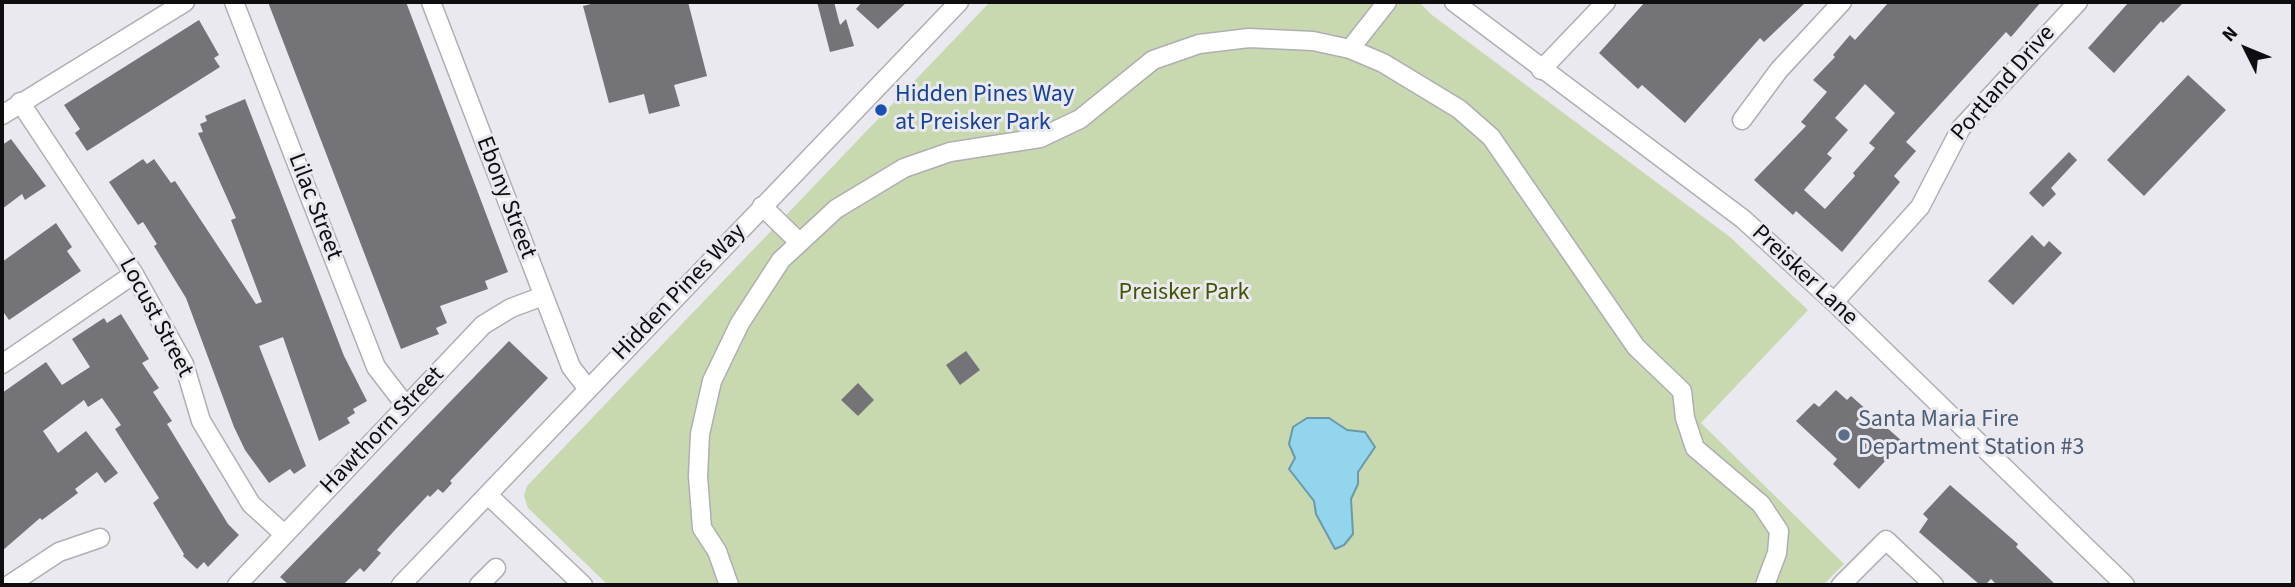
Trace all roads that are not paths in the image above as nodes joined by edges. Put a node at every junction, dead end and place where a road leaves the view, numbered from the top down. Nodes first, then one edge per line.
1 (185, 2) edge
2 (234, 2) edge
3 (431, 2) edge
4 (959, 2) edge
5 (1387, 2) edge
6 (1454, 2) edge
7 (1606, 2) edge
8 (1842, 2) edge
9 (2078, 2) edge
10 (1350, 49) junction
11 (1541, 70) junction
12 (20, 102) junction
13 (2, 115) edge
14 (1742, 120) dead end
15 (762, 206) junction
16 (799, 242) junction
17 (134, 274) junction
18 (543, 296) junction
19 (1834, 302) junction
20 (2, 364) edge
21 (588, 389) junction
22 (406, 406) junction
23 (488, 495) junction
24 (285, 534) junction
25 (100, 538) dead end
26 (496, 568) dead end
27 (9, 585) edge
28 (237, 585) edge
29 (401, 585) edge
30 (479, 585) edge
31 (583, 585) edge
32 (729, 585) edge
33 (1765, 585) edge
34 (1841, 585) edge
35 (1934, 585) edge
36 (2125, 585) edge

1 - 12 street
2 - 22 street, Lilac Street
3 - 18 street, Ebony Street
4 - 15 street, Hidden Pines Way
5 - 10 street
6 - 11 street, Preisker Lane
7 - 11 street
8 - 14 street
9 - 19 street, Portland Drive
10 - 16 street
10 - 33 street
11 - 19 street, Preisker Lane
12 - 13 street
12 - 17 street, Locust Street
15 - 16 street
15 - 21 street, Hidden Pines Way
16 - 32 street
17 - 20 street
17 - 24 street, Locust Street
18 - 21 street, Ebony Street
18 - 22 street, Hawthorn Street
19 - 36 street, Preisker Lane
21 - 23 street, Hidden Pines Way
22 - 24 street, Hawthorn Street
23 - 29 street, Hidden Pines Way
23 - 31 street
24 - 28 street, Hawthorn Street
25 - 27 street
26 - 30 street
34 - 35 street

